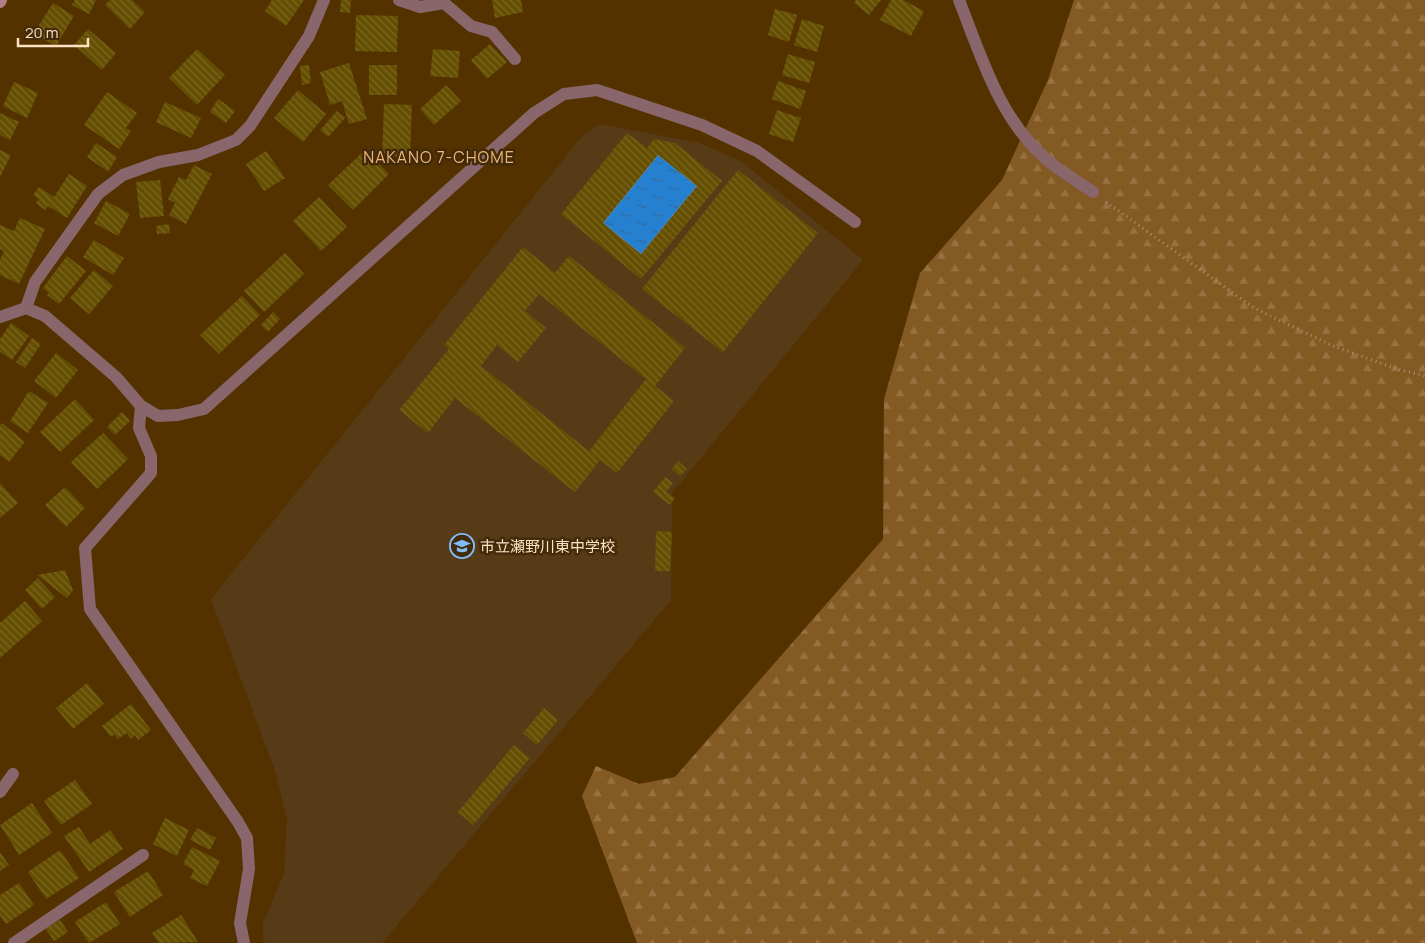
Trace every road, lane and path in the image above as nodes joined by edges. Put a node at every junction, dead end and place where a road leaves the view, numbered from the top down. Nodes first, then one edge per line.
1 (324, 0) edge
2 (399, 0) edge
3 (959, 0) edge
4 (515, 59) dead end
5 (1092, 192) joint
6 (855, 222) dead end
7 (26, 308) junction
8 (0, 318) edge
9 (1425, 376) edge
10 (141, 406) junction
11 (13, 774) dead end
12 (0, 792) edge
13 (143, 855) dead end
14 (14, 943) edge
15 (244, 943) edge

1 - 7 street
2 - 4 street
3 - 5 street
5 - 9 path
6 - 10 street
7 - 8 street
7 - 10 street
10 - 15 street
11 - 12 street
13 - 14 street

